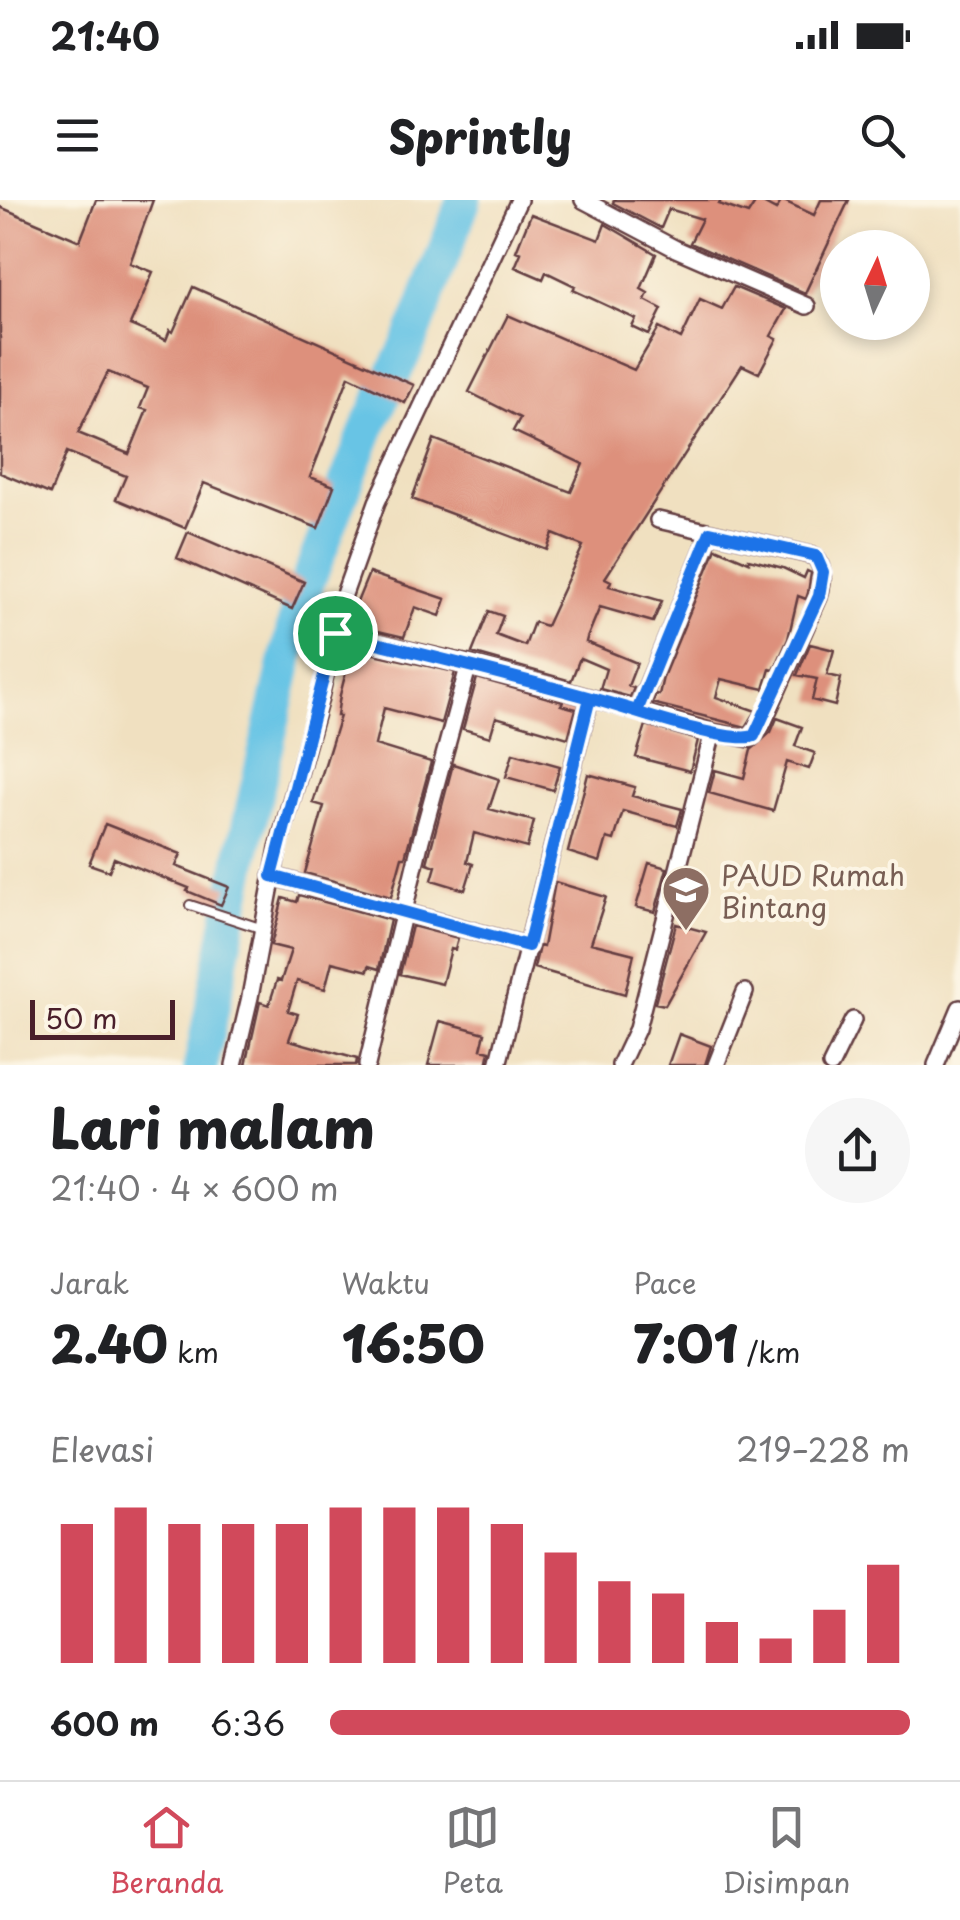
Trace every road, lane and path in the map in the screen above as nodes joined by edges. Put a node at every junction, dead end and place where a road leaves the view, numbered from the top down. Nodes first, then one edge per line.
1 (519, 200) edge
2 (582, 200) edge
3 (807, 306) dead end
4 (658, 520) dead end
5 (710, 532) junction
6 (335, 633) junction
7 (469, 664) junction
8 (590, 698) junction
9 (637, 711) junction
10 (713, 732) junction
11 (272, 876) junction
12 (190, 905) dead end
13 (404, 914) junction
14 (263, 929) junction
15 (528, 946) junction
16 (745, 992) dead end
17 (960, 1008) edge
18 (852, 1020) dead end
19 (624, 1058) edge
20 (234, 1065) edge
21 (368, 1065) edge
22 (498, 1065) edge
23 (716, 1065) edge
24 (831, 1065) edge
25 (936, 1065) edge

1 - 6 street
2 - 3 street
4 - 5 street
5 - 9 street
5 - 10 street
6 - 7 street
6 - 11 street
7 - 8 street
7 - 13 street
8 - 9 street
8 - 15 street
9 - 10 street
10 - 19 street
11 - 13 street
11 - 14 street
12 - 14 lane
13 - 15 street
13 - 21 street
14 - 20 street
15 - 22 street
16 - 23 street
17 - 25 street
18 - 24 street

